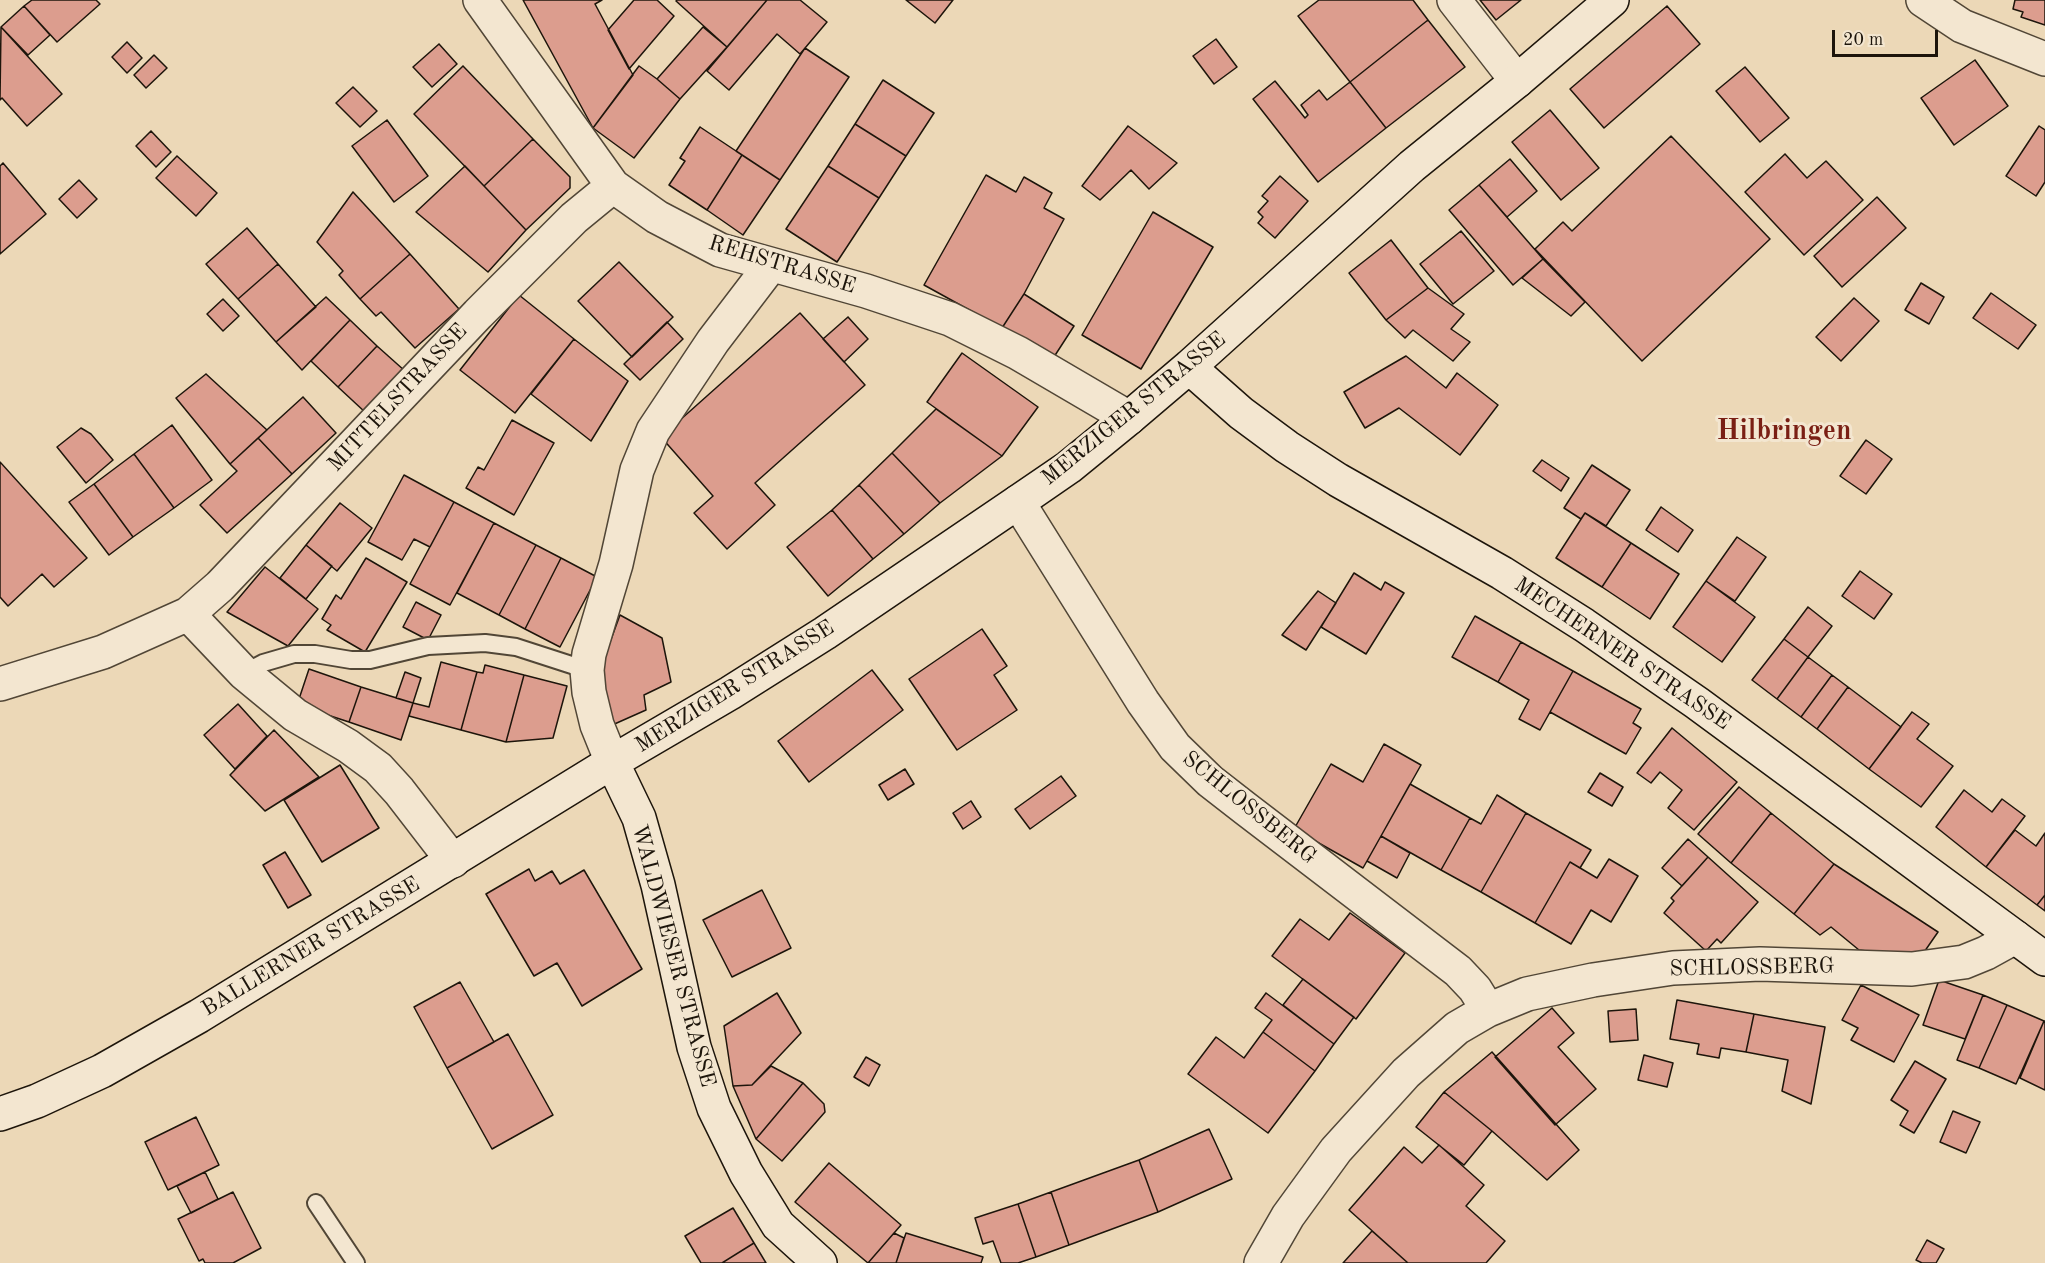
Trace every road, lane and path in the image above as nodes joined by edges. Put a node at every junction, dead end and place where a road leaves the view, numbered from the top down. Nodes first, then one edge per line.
1 (480, 0) edge
2 (1454, 0) edge
3 (1612, 0) edge
4 (1923, 0) edge
5 (2045, 59) edge
6 (1517, 81) junction
7 (613, 186) junction
8 (771, 265) junction
9 (1189, 367) junction
10 (1129, 418) junction
11 (1018, 502) junction
12 (188, 614) junction
13 (587, 670) junction
14 (244, 673) junction
15 (0, 684) edge
16 (612, 762) junction
17 (453, 861) junction
18 (2015, 937) junction
19 (2045, 959) edge
20 (1488, 1010) junction
21 (0, 1114) edge
22 (316, 1203) dead end
23 (356, 1263) edge
24 (820, 1263) edge
25 (1261, 1263) edge

1 - 7 street, REHSTRASSE
2 - 6 street
3 - 6 street, MERZIGER STRASSE
4 - 5 street
6 - 9 street, MERZIGER STRASSE
7 - 8 street, REHSTRASSE
7 - 12 street, MITTELSTRASSE
8 - 10 street, REHSTRASSE
8 - 13 street
9 - 10 street, MERZIGER STRASSE
9 - 18 street, MECHERNER STRASSE
10 - 11 street, MERZIGER STRASSE
11 - 16 street, MERZIGER STRASSE
11 - 20 street, SCHLOSSBERG
12 - 14 street
12 - 15 street, MITTELSTRASSE
13 - 14 lane
13 - 16 street, WALDWIESER STRASSE
14 - 17 street
16 - 17 street, BALLERNER STRASSE
16 - 24 street, WALDWIESER STRASSE
17 - 21 street, BALLERNER STRASSE
18 - 19 street, MECHERNER STRASSE
18 - 20 street, SCHLOSSBERG
20 - 25 street, SCHLOSSBERG
22 - 23 lane

